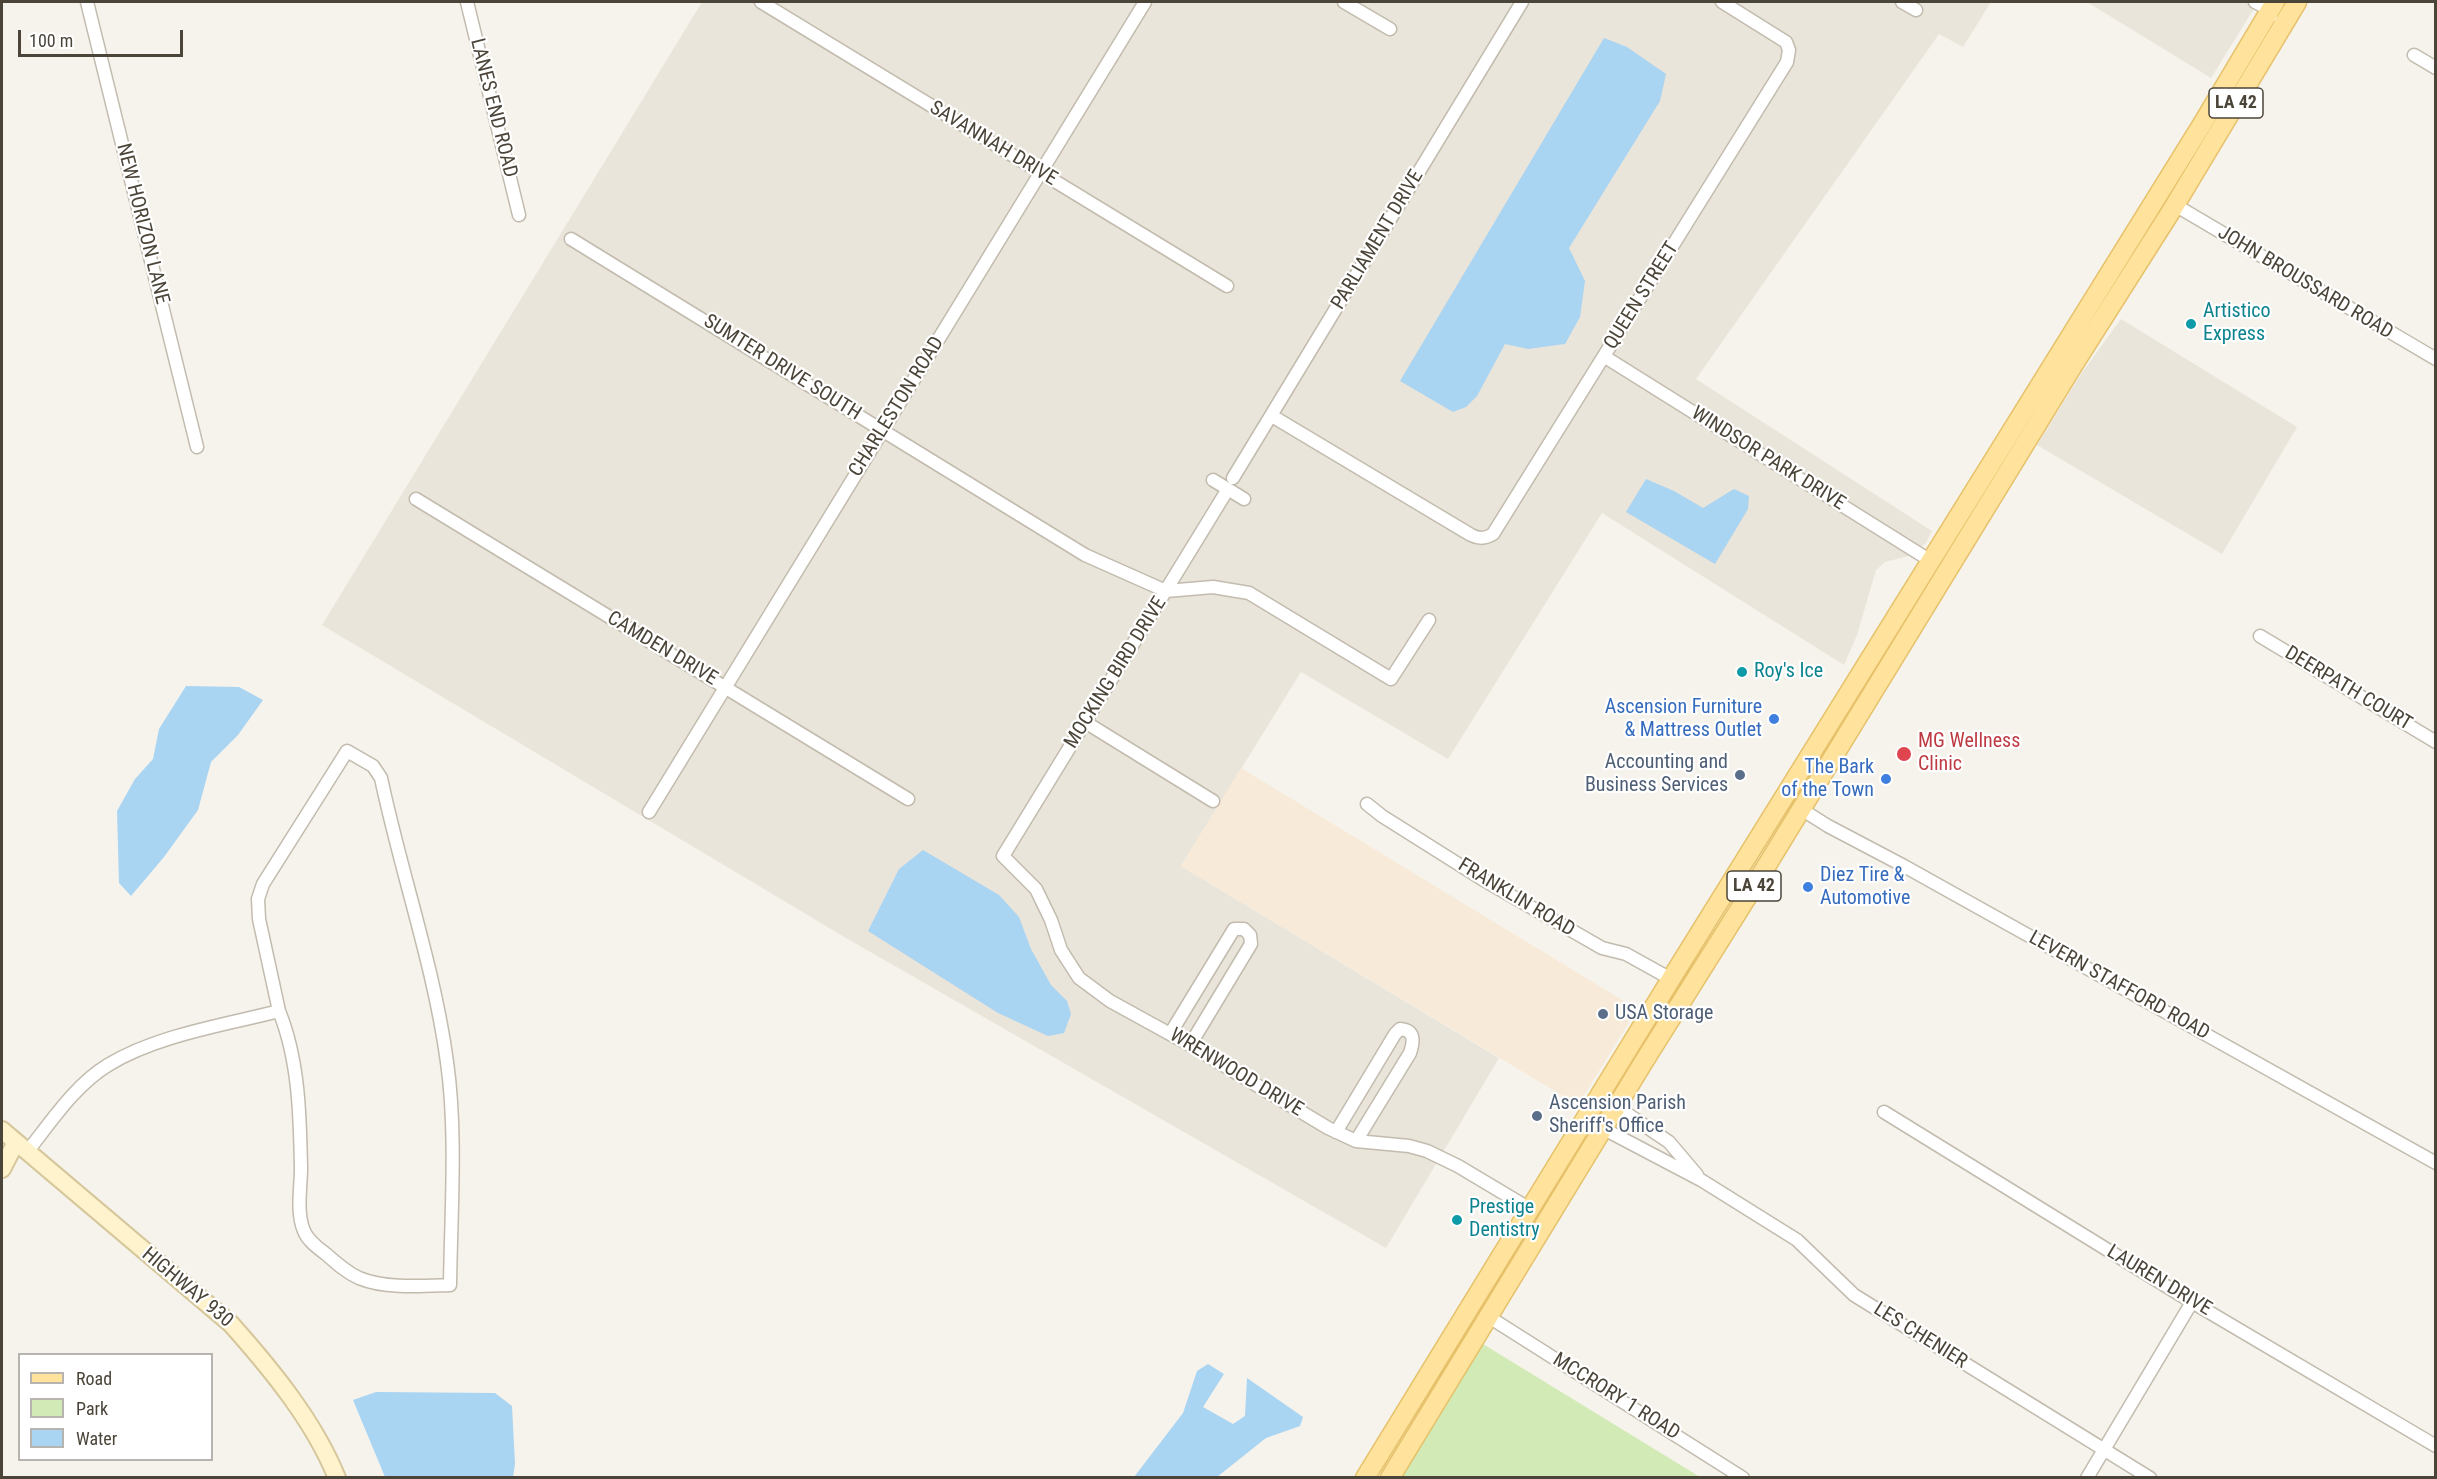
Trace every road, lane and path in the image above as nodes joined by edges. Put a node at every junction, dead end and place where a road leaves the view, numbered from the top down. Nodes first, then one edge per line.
1 (87, 2) edge
2 (466, 2) edge
3 (760, 2) edge
4 (1145, 2) edge
5 (1344, 2) edge
6 (1522, 2) edge
7 (1722, 2) edge
8 (1902, 2) edge
9 (2296, 2) edge
10 (2267, 4) edge
11 (1916, 10) dead end
12 (1390, 29) dead end
13 (2414, 55) dead end
14 (2436, 68) edge
15 (2236, 104) junction
16 (2201, 126) junction
17 (1040, 173) junction
18 (2175, 205) junction
19 (519, 215) dead end
20 (571, 238) dead end
21 (1227, 286) dead end
22 (1605, 357) junction
23 (2436, 359) edge
24 (1272, 416) junction
25 (882, 430) junction
26 (197, 447) dead end
27 (1213, 480) dead end
28 (1231, 484) junction
29 (416, 499) dead end
30 (1244, 499) dead end
31 (1931, 561) junction
32 (1166, 591) junction
33 (1911, 593) junction
34 (1429, 620) dead end
35 (2260, 636) dead end
36 (1888, 667) junction
37 (725, 687) junction
38 (1084, 722) junction
39 (1822, 739) junction
40 (2436, 742) edge
41 (908, 799) dead end
42 (1213, 801) dead end
43 (1367, 804) dead end
44 (1802, 809) junction
45 (649, 812) dead end
46 (1003, 856) joint
47 (1694, 943) junction
48 (1671, 979) junction
49 (279, 1011) junction
50 (1170, 1034) junction
51 (1190, 1045) junction
52 (1641, 1056) junction
53 (1617, 1107) junction
54 (1884, 1112) dead end
55 (1604, 1129) junction
56 (2, 1130) edge
57 (1336, 1132) junction
58 (1356, 1141) junction
59 (21, 1147) junction
60 (2436, 1163) edge
61 (2, 1169) edge
62 (1701, 1180) junction
63 (1530, 1209) junction
64 (2192, 1302) junction
65 (1489, 1317) junction
66 (1434, 1366) junction
67 (2436, 1446) edge
68 (2104, 1450) junction
69 (1395, 1470) edge
70 (337, 1478) edge
71 (1365, 1478) edge
72 (1743, 1478) edge
73 (2087, 1478) edge
74 (2150, 1478) edge

1 - 26 street, NEW HORIZON LANE
2 - 19 street, LANES END ROAD
3 - 17 street, SAVANNAH DRIVE
4 - 17 street, CHARLESTON ROAD
5 - 12 street
6 - 24 street, PARLIAMENT DRIVE
7 - 22 street, QUEEN STREET
8 - 11 street
9 - 15 main road, LA 42
10 - 15 street
10 - 16 main road, LA 42
13 - 14 street
15 - 18 main road, LA 42
16 - 18 main road
16 - 31 main road, LA 42
17 - 21 street, SAVANNAH DRIVE
17 - 25 street, CHARLESTON ROAD
18 - 23 street, JOHN BROUSSARD ROAD
18 - 36 main road, LA 42
20 - 25 street, SUMTER DRIVE SOUTH
22 - 24 street, QUEEN STREET
22 - 31 street, WINDSOR PARK DRIVE
24 - 28 street, PARLIAMENT DRIVE
25 - 32 street, SUMTER DRIVE SOUTH
25 - 37 street, CHARLESTON ROAD
27 - 28 street
28 - 30 street
28 - 32 street, MOCKING BIRD DRIVE
29 - 37 street, CAMDEN DRIVE
31 - 33 main road, LA 42
32 - 34 street
32 - 38 street, MOCKING BIRD DRIVE
33 - 36 main road
33 - 39 main road, LA 42
35 - 40 street, DEERPATH COURT
36 - 44 main road, LA 42
37 - 41 street, CAMDEN DRIVE
37 - 45 street, CHARLESTON ROAD
38 - 42 street
38 - 46 street, MOCKING BIRD DRIVE
39 - 44 main road
39 - 47 main road, LA 42
43 - 48 street, FRANKLIN ROAD
44 - 52 main road, LA 42
44 - 60 street, LEVERN STAFFORD ROAD
46 - 50 street, WRENWOOD DRIVE
47 - 48 main road, LA 42
47 - 52 main road
48 - 63 main road, LA 42
49 - 49 street
49 - 59 street
50 - 51 street, WRENWOOD DRIVE
50 - 51 street
51 - 57 street, WRENWOOD DRIVE
52 - 53 main road, LA 42
52 - 55 main road
53 - 55 main road, LA 42
53 - 62 street, LES CHENIER
54 - 64 street, LAUREN DRIVE
55 - 62 street, LES CHENIER
55 - 65 main road, LA 42
56 - 59 street, HIGHWAY 930
57 - 58 street, WRENWOOD DRIVE
57 - 58 street
58 - 63 street, WRENWOOD DRIVE
59 - 61 street
59 - 70 street, HIGHWAY 930
62 - 68 street, LES CHENIER
63 - 65 main road
63 - 66 main road, LA 42
64 - 67 street, LAUREN DRIVE
64 - 68 street
65 - 69 main road, LA 42
65 - 72 street, MCCRORY 1 ROAD
66 - 69 main road
66 - 71 main road, LA 42
68 - 73 street
68 - 74 street, LES CHENIER

